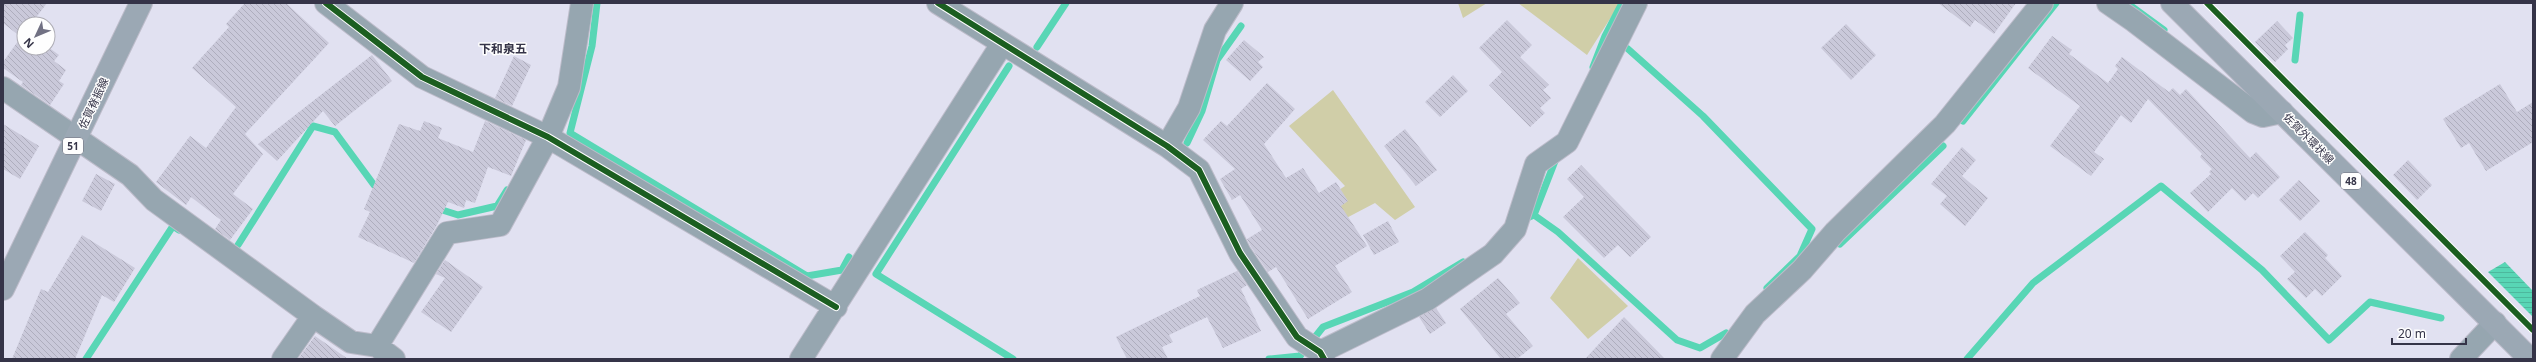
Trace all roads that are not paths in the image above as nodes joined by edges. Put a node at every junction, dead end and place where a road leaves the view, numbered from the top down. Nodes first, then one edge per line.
1 (141, 3) edge
2 (326, 3) edge
3 (582, 3) edge
4 (938, 3) edge
5 (1232, 3) edge
6 (1636, 3) edge
7 (2042, 3) edge
8 (2108, 3) edge
9 (2172, 3) edge
10 (1002, 44) junction
11 (3, 88) edge
12 (2282, 112) junction
13 (548, 137) junction
14 (76, 139) junction
15 (1167, 146) junction
16 (3, 289) edge
17 (836, 308) junction
18 (313, 316) junction
19 (2495, 324) junction
20 (386, 353) edge
21 (1322, 356) edge
22 (283, 359) edge
23 (801, 359) edge
24 (1722, 359) edge
25 (2461, 359) edge
26 (2530, 359) edge

1 - 14 main road, 佐賀脊振線 / 51
2 - 13 street
3 - 13 street
4 - 10 street
5 - 15 street
6 - 21 street
7 - 24 street
8 - 12 street
9 - 12 main road, 佐賀外環状線 / 48
10 - 15 street
10 - 17 street
11 - 14 street
12 - 19 main road, 佐賀外環状線 / 48
13 - 17 street
13 - 20 street
14 - 16 main road, 佐賀脊振線 / 51
14 - 18 street
15 - 21 street
17 - 23 street
18 - 20 street
18 - 22 street
19 - 25 street
19 - 26 main road, 佐賀外環状線 / 48

